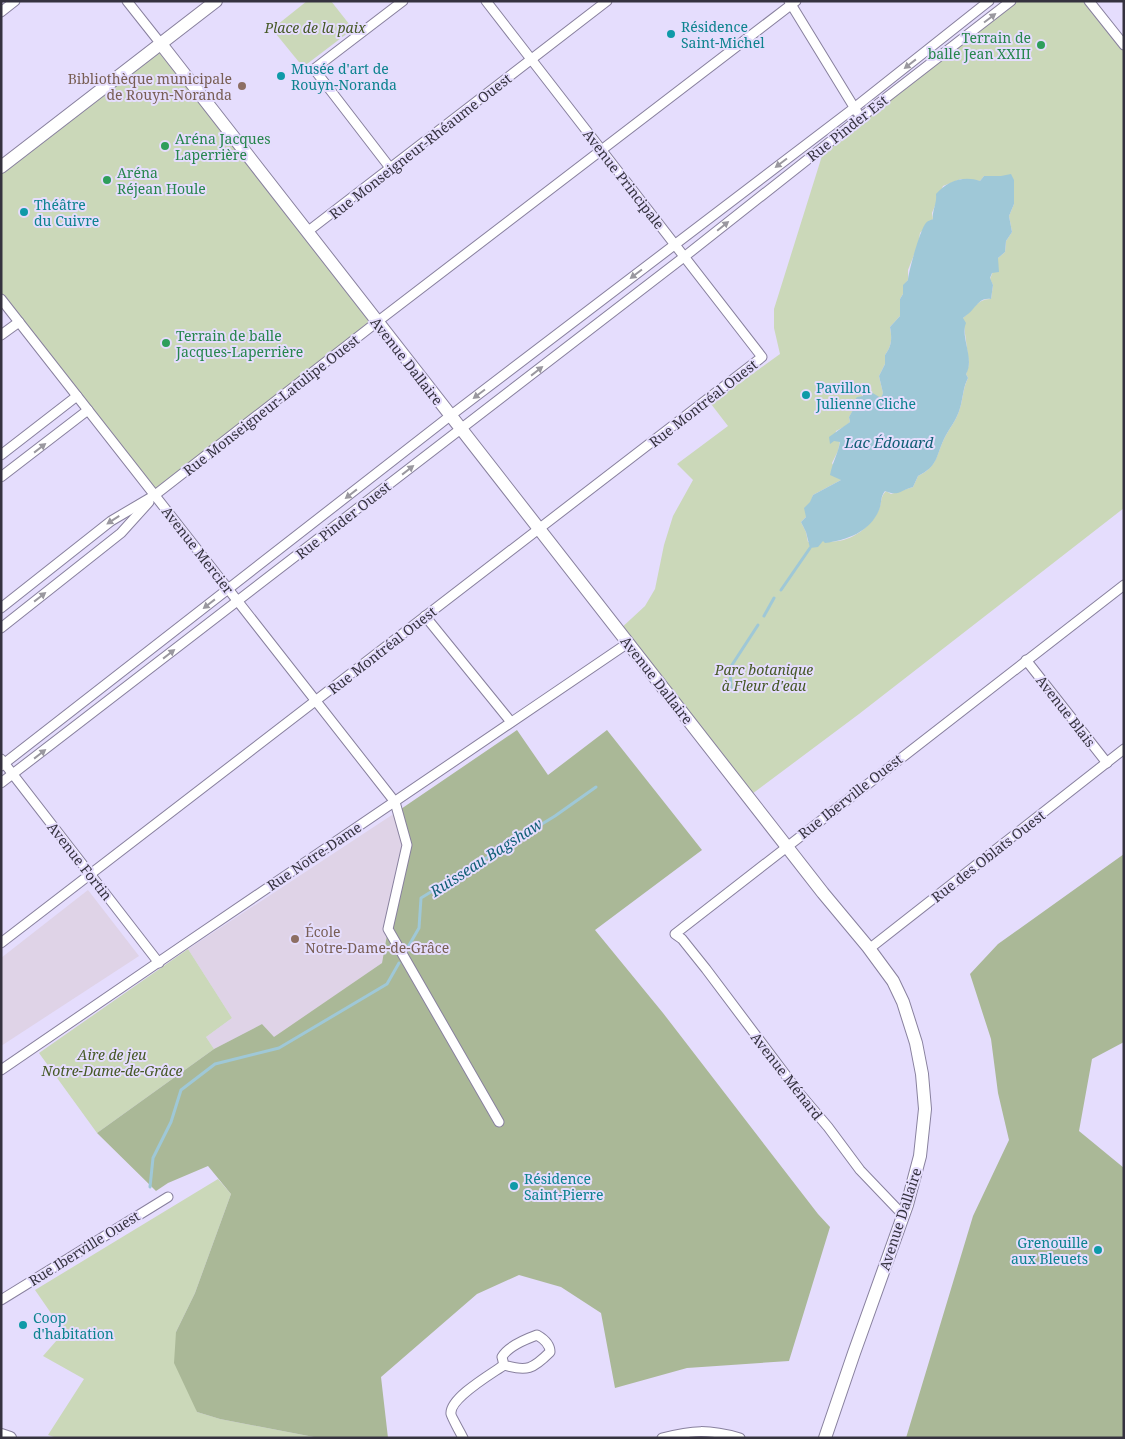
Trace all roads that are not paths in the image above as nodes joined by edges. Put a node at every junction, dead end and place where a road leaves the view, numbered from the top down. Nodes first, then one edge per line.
1 (15, 1) edge
2 (127, 1) edge
3 (216, 1) edge
4 (403, 1) edge
5 (486, 1) edge
6 (607, 1) edge
7 (989, 1) edge
8 (1012, 1) edge
9 (1090, 1) edge
10 (792, 2) edge
11 (1, 12) edge
12 (161, 44) junction
13 (1124, 45) edge
14 (532, 60) junction
15 (854, 108) junction
16 (860, 118) junction
17 (602, 151) junction
18 (1, 167) edge
19 (391, 168) junction
20 (307, 232) junction
21 (675, 244) junction
22 (684, 257) junction
23 (1, 299) edge
24 (19, 322) junction
25 (377, 322) junction
26 (1, 335) edge
27 (762, 357) joint
28 (77, 396) junction
29 (88, 410) junction
30 (450, 416) junction
31 (461, 429) junction
32 (1, 455) edge
33 (1, 478) edge
34 (155, 496) junction
35 (539, 529) junction
36 (1124, 584) edge
37 (229, 589) junction
38 (238, 600) junction
39 (1, 608) edge
40 (425, 616) junction
41 (1, 628) edge
42 (628, 643) junction
43 (1026, 660) junction
44 (316, 700) junction
45 (511, 722) junction
46 (1124, 749) edge
47 (2, 763) edge
48 (1106, 763) junction
49 (13, 774) junction
50 (1, 783) edge
51 (395, 802) junction
52 (787, 846) junction
53 (90, 874) junction
54 (675, 934) joint
55 (1, 943) edge
56 (869, 949) junction
57 (159, 963) junction
58 (1, 1070) edge
59 (499, 1122) dead end
60 (168, 1197) dead end
61 (903, 1215) junction
62 (1, 1300) edge
63 (504, 1365) junction
64 (1, 1435) edge
65 (10, 1438) edge
66 (463, 1438) edge
67 (663, 1438) edge
68 (740, 1438) edge
69 (826, 1438) edge

1 - 11 street
2 - 12 street, Avenue Dallaire
3 - 12 street
4 - 19 street
5 - 14 street, Avenue Principale
6 - 14 street, Rue Monseigneur-Rhéaume Ouest
7 -> 15 street, Rue Pinder Est
16 -> 8 street, Rue Pinder Est
9 - 13 street
10 - 15 street
10 - 17 street, Rue Monseigneur-Latulipe Ouest
12 - 18 street
12 - 20 street, Avenue Dallaire
14 - 17 street, Avenue Principale
14 - 19 street, Rue Monseigneur-Rhéaume Ouest
15 - 16 street
15 -> 21 street, Rue Pinder Est
22 -> 16 street, Rue Pinder Est
17 - 21 street, Avenue Principale
17 - 25 street, Rue Monseigneur-Latulipe Ouest
19 - 20 street, Rue Monseigneur-Rhéaume Ouest
20 - 25 street, Avenue Dallaire
21 - 22 street, Avenue Principale
21 -> 30 street, Rue Pinder Ouest
22 - 27 street, Avenue Principale
31 -> 22 street, Rue Pinder Ouest
23 - 24 street, Avenue Mercier
24 - 26 street
24 - 28 street, Avenue Mercier
25 - 30 street, Avenue Dallaire
25 - 34 street, Rue Monseigneur-Latulipe Ouest
27 - 35 street, Rue Montréal Ouest
28 - 29 street, Avenue Mercier
28 - 32 street
33 -> 29 street
29 - 34 street, Avenue Mercier
30 - 31 street, Avenue Dallaire
30 -> 37 street, Rue Pinder Ouest
31 - 35 street, Avenue Dallaire
38 -> 31 street, Rue Pinder Ouest
34 - 37 street, Avenue Mercier
34 -> 39 street, Rue Monseigneur-Latulipe Ouest
41 -> 34 street, Rue Monseigneur-Latulipe Ouest
35 - 40 street, Rue Montréal Ouest
35 - 42 street, Avenue Dallaire
36 - 43 street, Rue Iberville Ouest
37 - 38 street, Avenue Mercier
37 -> 47 street, Rue Pinder Ouest
38 - 44 street, Avenue Mercier
49 -> 38 street, Rue Pinder Ouest
40 - 44 street, Rue Montréal Ouest
40 - 45 street
42 - 45 street, Rue Notre-Dame
42 - 52 street, Avenue Dallaire
43 - 48 street, Avenue Blais
43 - 52 street, Rue Iberville Ouest
44 - 51 street, Avenue Mercier
44 - 53 street, Rue Montréal Ouest
45 - 51 street, Rue Notre-Dame
46 - 48 street, Rue des Oblats Ouest
47 - 49 street, Avenue Fortin
48 - 56 street, Rue des Oblats Ouest
49 - 50 street, Rue Pinder Ouest
49 - 53 street, Avenue Fortin
51 - 57 street, Rue Notre-Dame
51 - 59 street
52 - 54 street, Rue Iberville Ouest
52 - 56 street, Avenue Dallaire
53 - 55 street, Rue Montréal Ouest
53 - 57 street, Avenue Fortin
54 - 61 street, Avenue Ménard
56 - 61 street, Avenue Dallaire
57 - 58 street, Rue Notre-Dame
60 - 62 street, Rue Iberville Ouest
61 - 69 street, Avenue Dallaire
63 - 63 street
63 - 66 street
64 - 65 street
67 - 68 street

